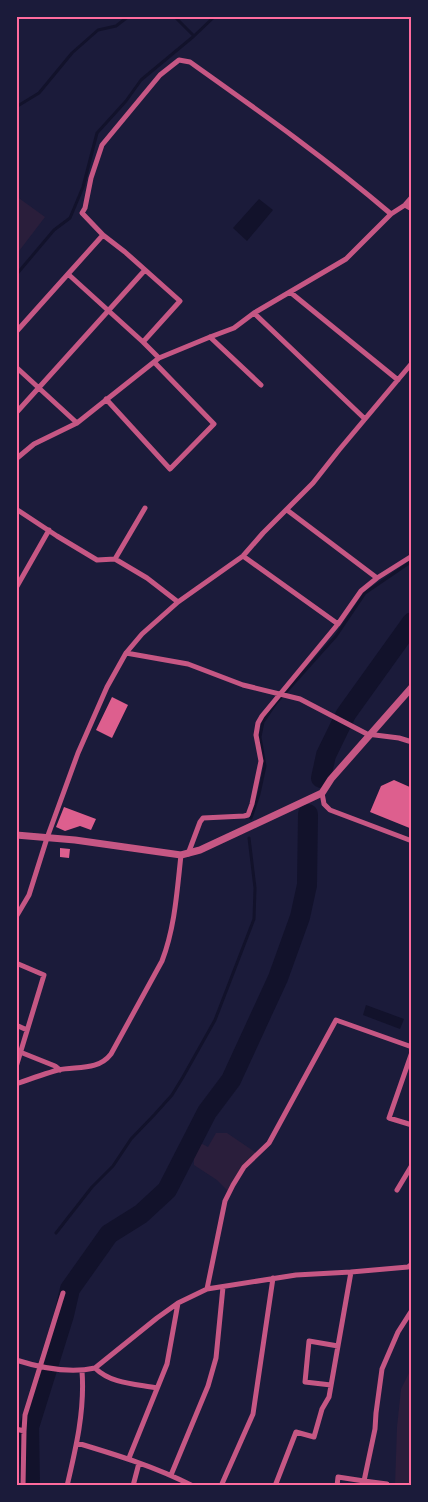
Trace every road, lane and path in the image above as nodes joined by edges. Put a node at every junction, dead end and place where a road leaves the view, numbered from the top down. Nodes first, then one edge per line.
1 (412, 197) edge
2 (405, 205) junction
3 (412, 209) edge
4 (391, 214) junction
5 (104, 235) junction
6 (145, 270) junction
7 (68, 274) junction
8 (290, 292) junction
9 (108, 312) junction
10 (254, 313) junction
11 (16, 332) edge
12 (210, 337) junction
13 (143, 342) junction
14 (159, 358) junction
15 (154, 362) junction
16 (412, 363) edge
17 (16, 368) edge
18 (398, 380) junction
19 (261, 385) dead end
20 (39, 388) junction
21 (106, 399) junction
22 (16, 413) edge
23 (365, 418) junction
24 (77, 423) junction
25 (16, 459) edge
26 (145, 508) dead end
27 (16, 509) edge
28 (286, 510) junction
29 (49, 530) junction
30 (242, 556) junction
31 (412, 556) edge
32 (115, 559) junction
33 (377, 578) junction
34 (16, 588) edge
35 (178, 602) junction
36 (338, 624) junction
37 (126, 653) junction
38 (412, 687) edge
39 (281, 694) junction
40 (369, 735) junction
41 (412, 742) edge
42 (322, 792) junction
43 (16, 835) edge
44 (47, 838) junction
45 (412, 841) edge
46 (184, 855) junction
47 (16, 917) edge
48 (16, 963) edge
49 (16, 1026) edge
50 (27, 1030) junction
51 (412, 1046) edge
52 (20, 1052) junction
53 (412, 1052) edge
54 (16, 1067) edge
55 (60, 1070) junction
56 (16, 1084) edge
57 (412, 1126) edge
58 (412, 1165) edge
59 (397, 1190) dead end
60 (410, 1267) edge
61 (351, 1272) junction
62 (273, 1278) junction
63 (223, 1287) junction
64 (207, 1289) junction
65 (63, 1293) dead end
66 (178, 1303) junction
67 (412, 1310) edge
68 (338, 1346) junction
69 (16, 1360) edge
70 (40, 1367) junction
71 (95, 1368) junction
72 (82, 1371) junction
73 (331, 1385) junction
74 (158, 1388) junction
75 (16, 1429) edge
76 (24, 1431) junction
77 (77, 1443) junction
78 (129, 1458) junction
79 (139, 1464) junction
80 (171, 1475) junction
81 (364, 1481) junction
82 (23, 1486) edge
83 (66, 1486) edge
84 (133, 1486) edge
85 (193, 1486) edge
86 (221, 1486) edge
87 (275, 1486) edge
88 (337, 1486) edge
89 (387, 1486) edge

1 - 2 street
2 - 3 street
2 - 4 street
4 - 5 street
4 - 8 street
5 - 6 street
5 - 7 street
6 - 9 street
6 - 13 street
7 - 9 street
7 - 11 street
8 - 10 street
8 - 18 street
9 - 13 street
9 - 20 street
10 - 12 street
10 - 23 street
12 - 14 street
12 - 19 street
13 - 14 street
14 - 15 street
15 - 21 street
15 - 21 street
16 - 18 street
17 - 20 street
18 - 23 street
20 - 22 street
20 - 24 street
21 - 24 street
23 - 28 street
24 - 25 street
26 - 32 street
27 - 29 street
28 - 30 street
28 - 33 street
29 - 32 street
29 - 34 street
30 - 35 street
30 - 36 street
31 - 33 street
32 - 35 street
33 - 36 street
35 - 37 street
36 - 39 street
37 - 39 street
37 - 44 street
38 - 40 street
39 - 40 street
39 - 46 street
40 - 41 street
40 - 42 street
42 - 45 street
42 - 46 street
43 - 44 street
44 - 46 street
44 - 47 street
46 - 55 street
48 - 50 street
49 - 50 street
50 - 52 street
51 - 64 street
52 - 54 street
52 - 55 street
53 - 57 street
55 - 56 street
58 - 59 street
60 - 61 street
61 - 62 street
61 - 68 street
62 - 63 street
62 - 86 street
63 - 64 street
63 - 80 street
64 - 66 street
65 - 70 street
66 - 71 street
66 - 74 street
67 - 81 street
68 - 73 street
68 - 73 street
69 - 70 street
70 - 72 street
70 - 76 street
71 - 72 street
71 - 74 street
72 - 77 street
73 - 87 street
74 - 78 street
75 - 76 street
76 - 82 street
77 - 78 street
77 - 83 street
78 - 79 street
79 - 80 street
79 - 84 street
80 - 85 street
81 - 88 street
81 - 89 street

